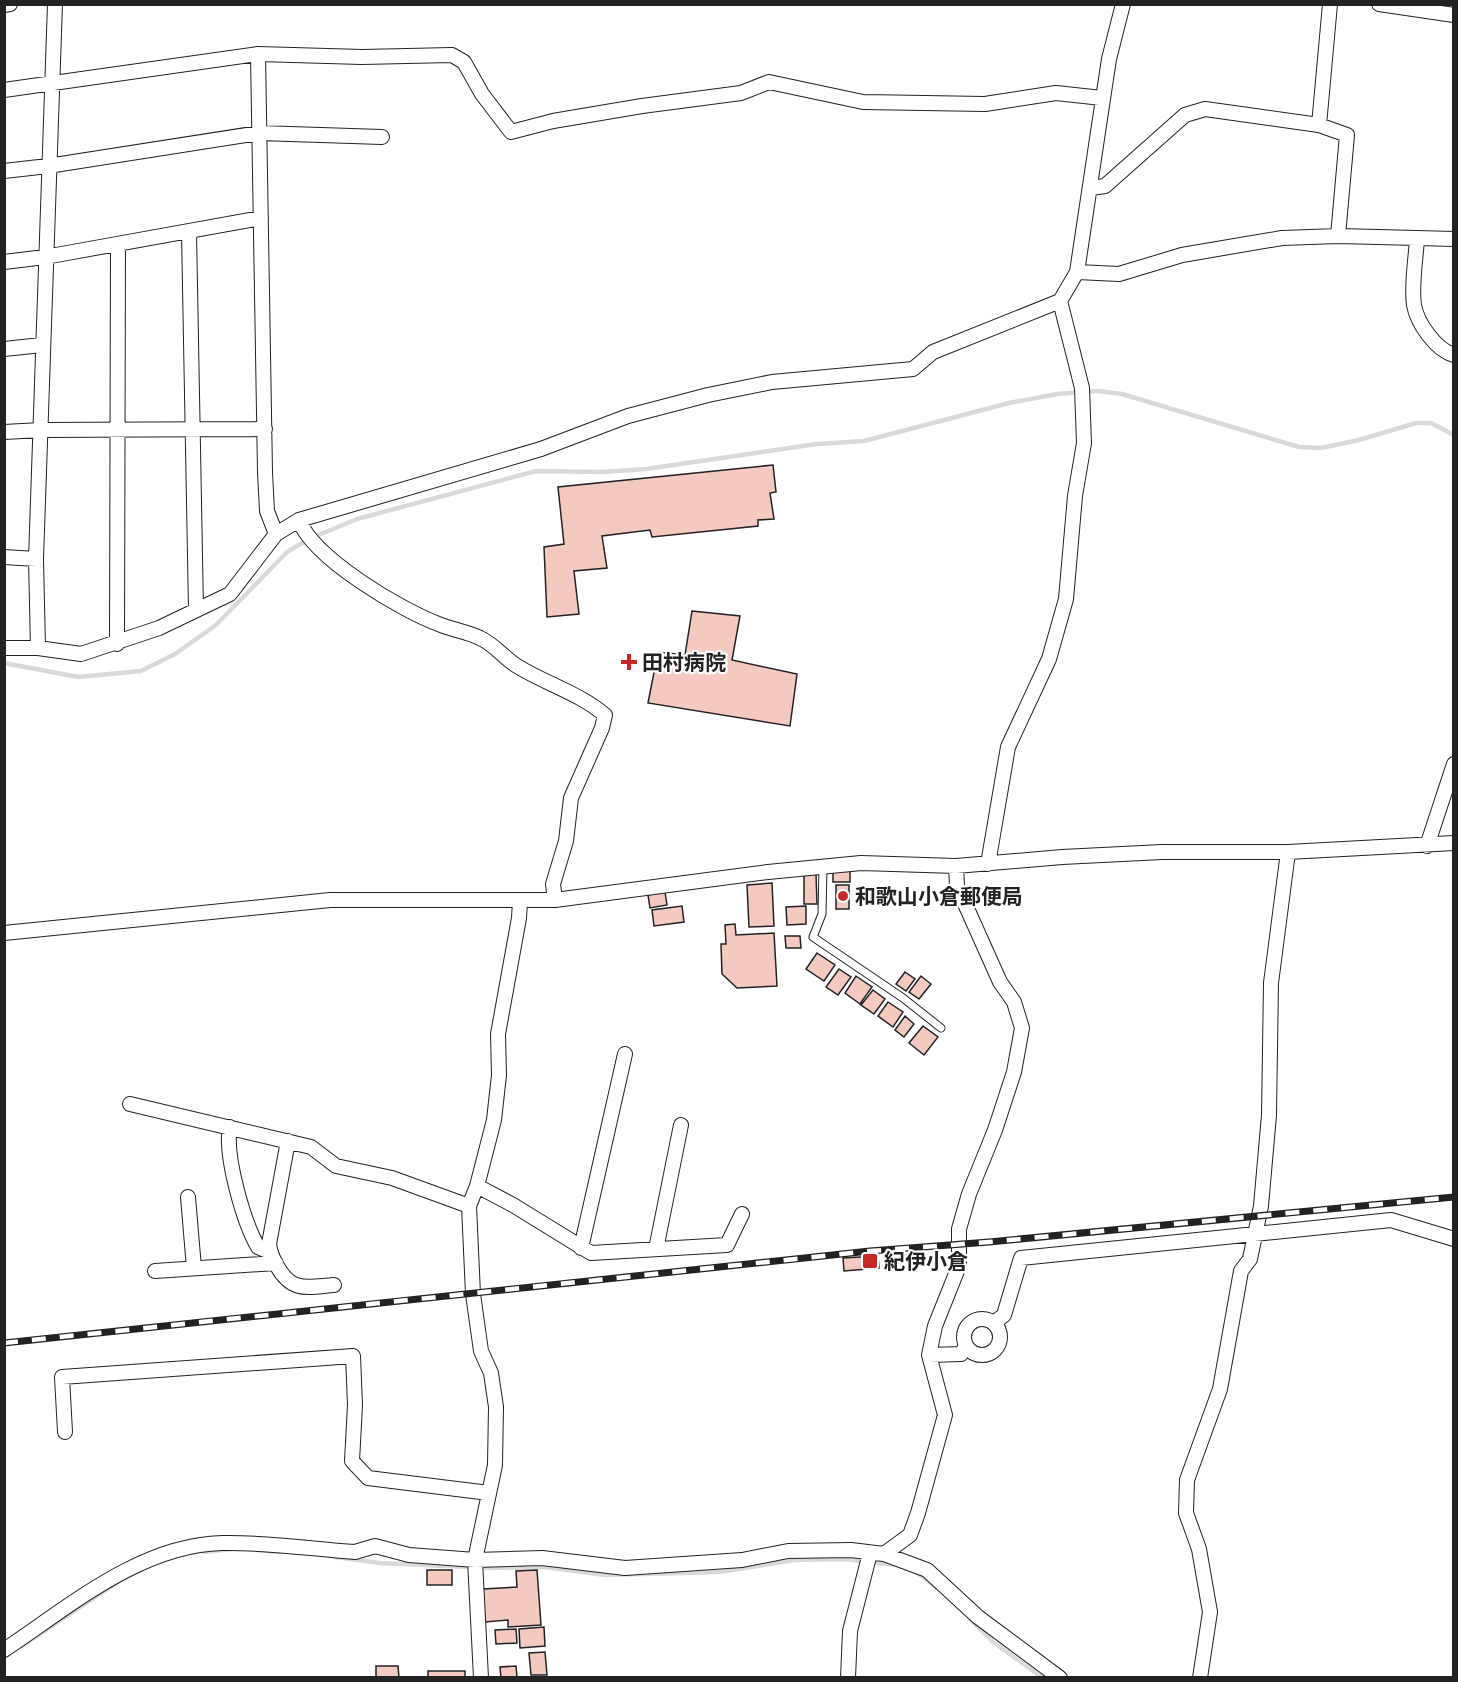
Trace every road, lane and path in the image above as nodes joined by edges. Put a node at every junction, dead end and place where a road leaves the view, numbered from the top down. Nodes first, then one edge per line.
1 (10, 4) edge
2 (55, 4) edge
3 (1123, 4) edge
4 (1330, 4) edge
5 (1379, 4) edge
6 (4, 5) edge
7 (1454, 15) edge
8 (258, 54) junction
9 (52, 84) junction
10 (4, 90) edge
11 (1102, 98) junction
12 (1319, 125) junction
13 (259, 133) junction
14 (382, 136) dead end
15 (48, 166) junction
16 (4, 171) edge
17 (1091, 188) junction
18 (261, 218) junction
19 (189, 232) junction
20 (1338, 236) junction
21 (1417, 238) junction
22 (1454, 239) edge
23 (118, 244) junction
24 (45, 257) junction
25 (4, 262) edge
26 (1077, 272) junction
27 (1060, 301) junction
28 (42, 345) junction
29 (4, 349) edge
30 (1454, 355) edge
31 (265, 429) junction
32 (41, 430) junction
33 (116, 430) junction
34 (192, 430) junction
35 (4, 432) edge
36 (301, 524) junction
37 (276, 534) junction
38 (4, 557) edge
39 (36, 559) junction
40 (196, 610) junction
41 (117, 644) junction
42 (4, 648) edge
43 (38, 648) junction
44 (1454, 764) edge
45 (1454, 843) edge
46 (1427, 846) junction
47 (1288, 852) junction
48 (988, 864) junction
49 (823, 866) junction
50 (956, 866) junction
51 (555, 900) junction
52 (520, 902) junction
53 (4, 933) edge
54 (941, 1028) dead end
55 (625, 1054) dead end
56 (130, 1104) dead end
57 (681, 1125) dead end
58 (230, 1127) junction
59 (288, 1142) junction
60 (477, 1186) junction
61 (188, 1197) dead end
62 (469, 1206) junction
63 (742, 1214) dead end
64 (1255, 1235) junction
65 (1454, 1239) edge
66 (581, 1248) junction
67 (656, 1249) junction
68 (273, 1258) junction
69 (194, 1269) junction
70 (155, 1271) dead end
71 (334, 1285) dead end
72 (994, 1323) junction
73 (966, 1346) junction
74 (929, 1355) junction
75 (65, 1432) dead end
76 (489, 1493) junction
77 (877, 1553) junction
78 (475, 1560) junction
79 (4, 1650) edge
80 (481, 1677) edge
81 (848, 1677) edge
82 (1060, 1677) edge
83 (1200, 1677) edge

1 - 6 street
2 - 9 street
3 - 11 street
4 - 12 street
5 - 7 street
8 - 9 street
8 - 11 street
8 - 13 street
9 - 10 street
9 - 15 street
11 - 17 street
12 - 17 street
12 - 20 street
13 - 14 street
13 - 15 street
13 - 18 street
15 - 16 street
15 - 24 street
17 - 26 street
18 - 19 street
18 - 31 street
19 - 23 street
19 - 34 street
20 - 21 street
20 - 26 street
21 - 22 street
21 - 30 street
23 - 24 street
23 - 33 street
24 - 25 street
24 - 28 street
26 - 27 street
27 - 36 street
27 - 48 street
28 - 29 street
28 - 32 street
31 - 34 street
31 - 37 street
32 - 33 street
32 - 35 street
32 - 39 street
33 - 34 street
33 - 41 street
34 - 40 street
36 - 37 street
36 - 51 street
37 - 40 street
38 - 39 street
39 - 43 street
40 - 41 street
41 - 43 street
42 - 43 street
44 - 46 street
45 - 46 street
46 - 47 street
47 - 48 street
47 - 64 street
48 - 50 street
49 - 50 street
49 - 51 street
49 - 54 lane
50 - 74 street
51 - 52 street
52 - 53 street
52 - 60 street
55 - 66 street
56 - 58 street
57 - 67 street
58 - 59 street
58 - 68 street
59 - 62 street
59 - 68 street
60 - 62 street
60 - 66 street
61 - 69 street
62 - 76 street
63 - 67 street
64 - 65 street
64 - 72 street
64 - 83 street
66 - 67 street
68 - 69 street
68 - 71 street
69 - 70 street
72 - 73 street
72 - 73 street
73 - 74 street
74 - 77 street
75 - 76 street
76 - 78 street
77 - 78 street
77 - 81 street
77 - 82 street
78 - 79 street
78 - 80 street

